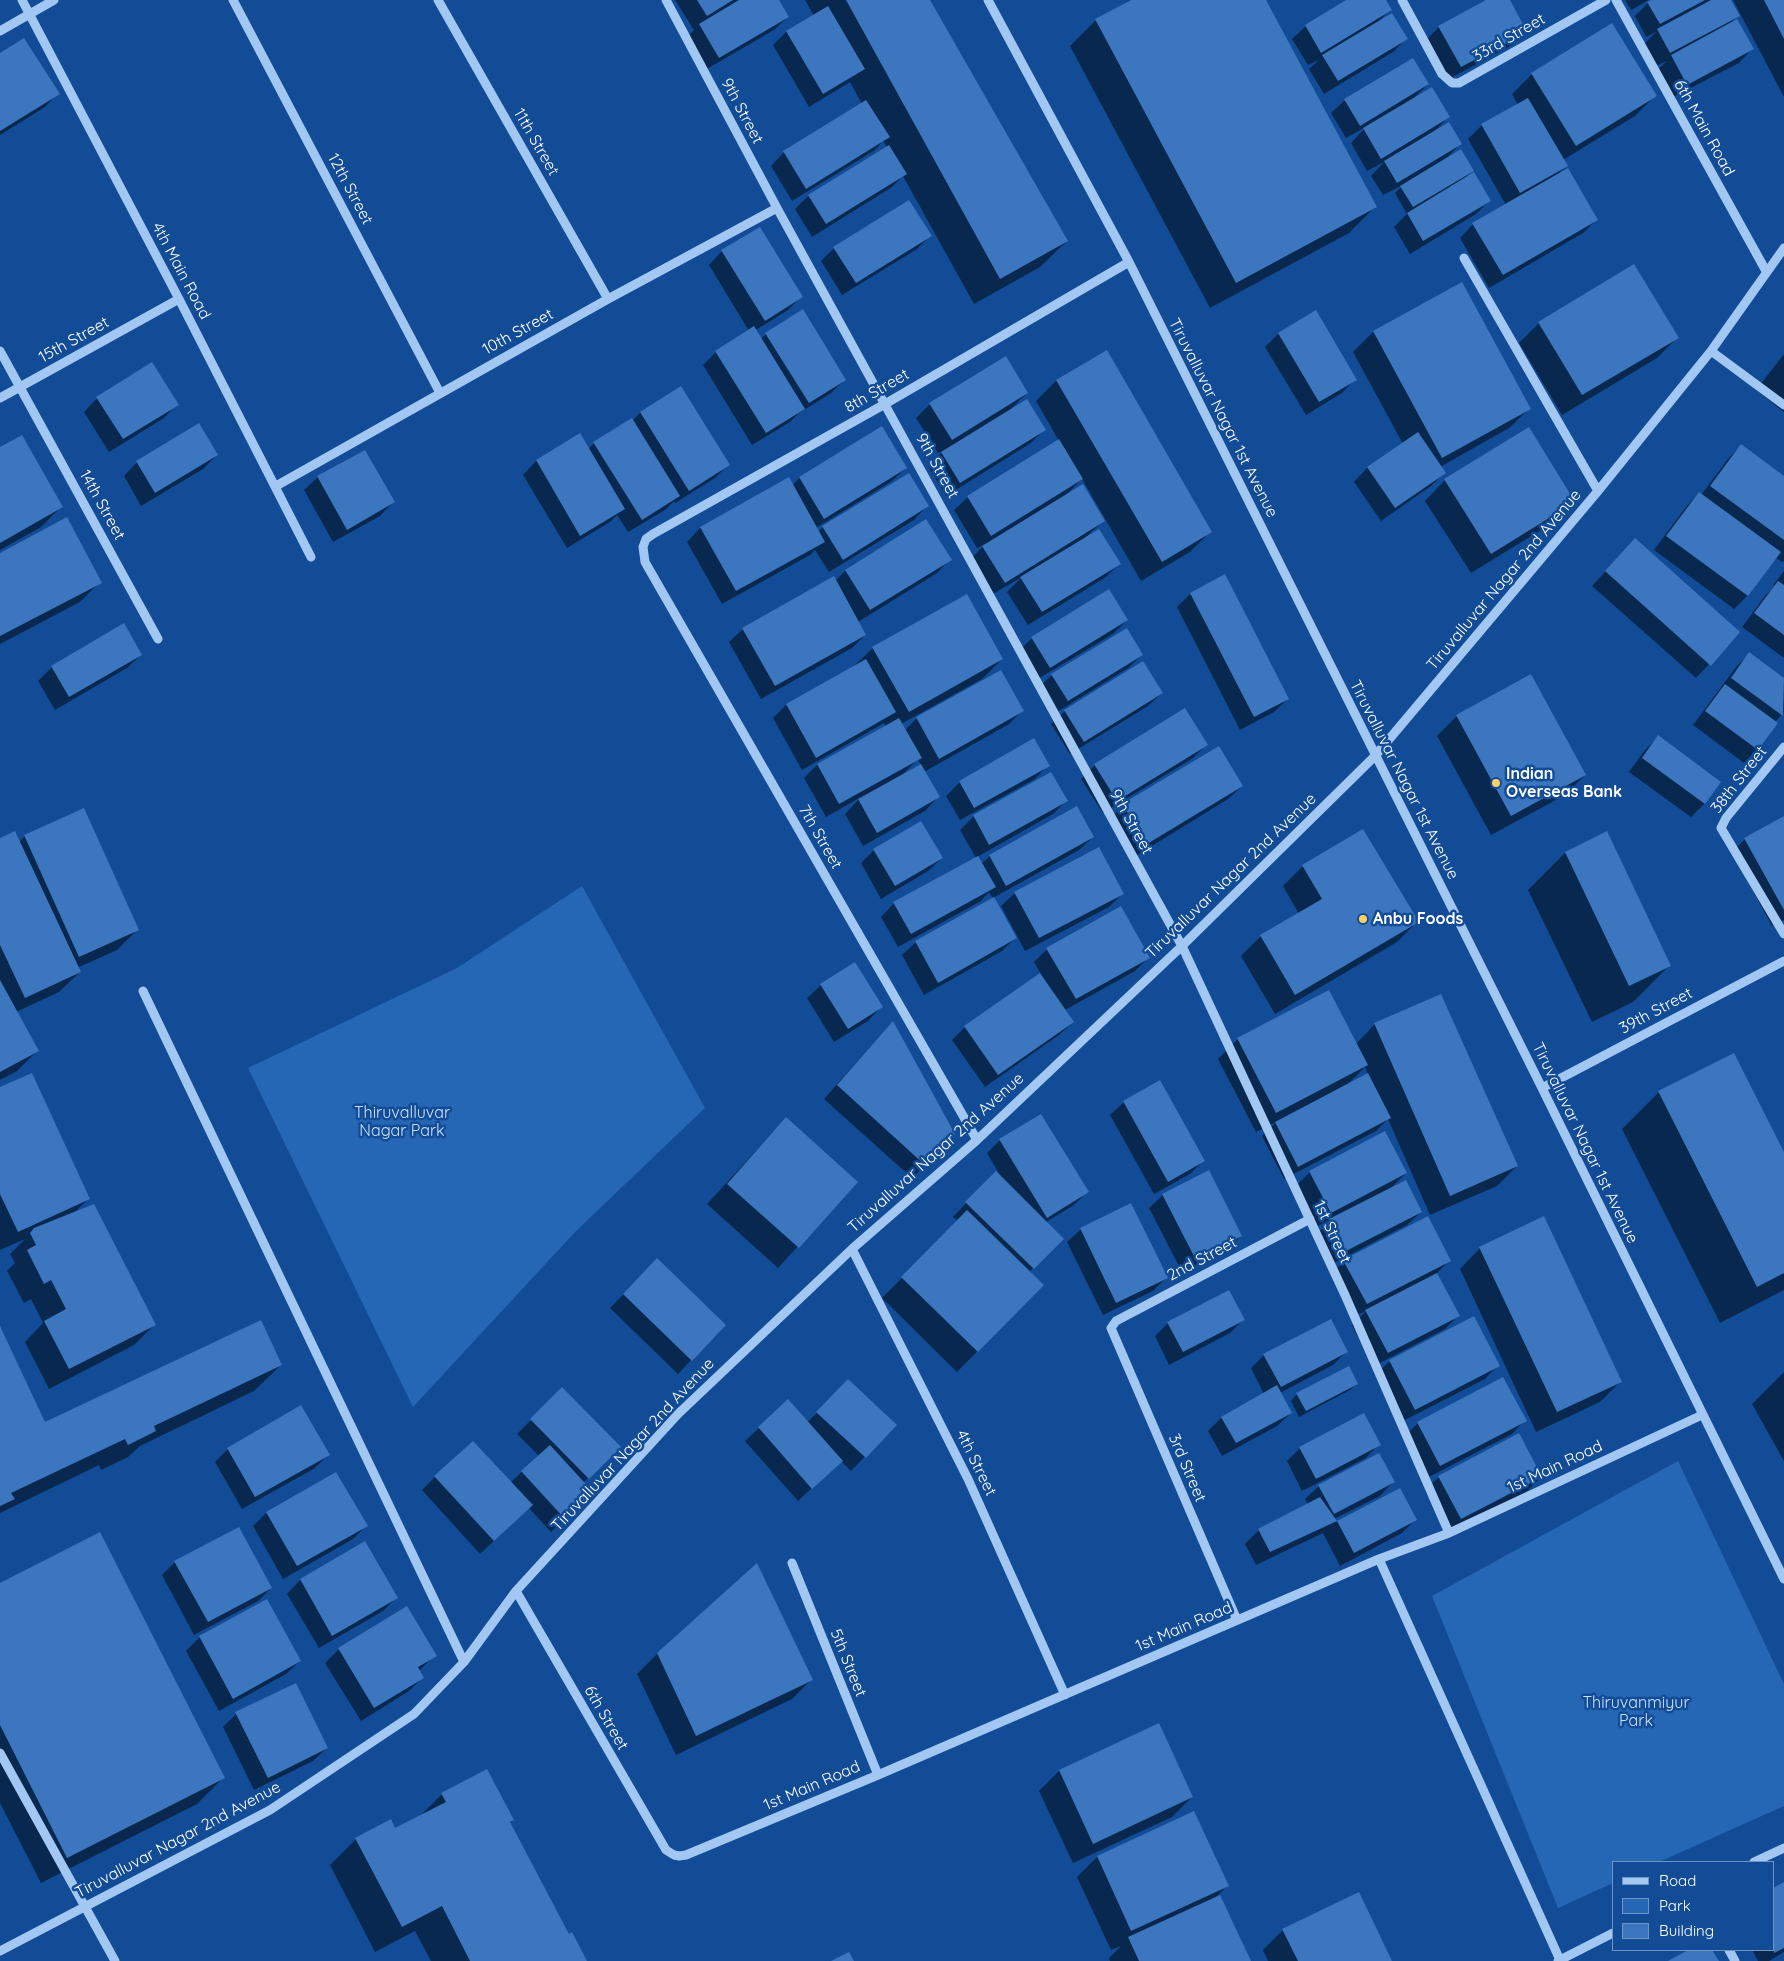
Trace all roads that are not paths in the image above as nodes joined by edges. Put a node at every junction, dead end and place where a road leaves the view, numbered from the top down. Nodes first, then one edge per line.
1 (22, 0) edge
2 (54, 0) edge
3 (233, 0) edge
4 (438, 0) edge
5 (666, 0) edge
6 (988, 0) edge
7 (1402, 0) edge
8 (1606, 0) edge
9 (1616, 0) edge
10 (30, 14) junction
11 (0, 31) edge
12 (777, 208) junction
13 (1784, 248) edge
14 (1464, 258) dead end
15 (1129, 262) junction
16 (1766, 271) junction
17 (179, 299) junction
18 (608, 299) junction
19 (0, 351) edge
20 (1711, 351) junction
21 (20, 387) junction
22 (440, 393) junction
23 (0, 398) edge
24 (885, 404) junction
25 (1784, 405) edge
26 (276, 486) junction
27 (1598, 491) junction
28 (643, 547) joint
29 (311, 557) dead end
30 (158, 639) dead end
31 (1784, 747) edge
32 (1375, 756) junction
33 (1784, 934) edge
34 (1182, 946) junction
35 (1784, 961) edge
36 (143, 991) dead end
37 (1542, 1088) junction
38 (977, 1140) junction
39 (1310, 1219) junction
40 (852, 1249) junction
41 (1111, 1328) joint
42 (1702, 1415) junction
43 (1449, 1533) junction
44 (1378, 1559) junction
45 (792, 1563) dead end
46 (1784, 1579) edge
47 (516, 1591) junction
48 (1237, 1620) junction
49 (464, 1662) junction
50 (1065, 1695) junction
51 (0, 1753) edge
52 (878, 1775) junction
53 (1784, 1848) edge
54 (674, 1855) joint
55 (1756, 1861) edge
56 (86, 1908) junction
57 (1612, 1934) edge
58 (0, 1951) edge
59 (1559, 1960) edge
60 (115, 1961) edge

1 - 10 street, 4th Main Road
2 - 10 street
3 - 22 street, 12th Street
4 - 18 street, 11th Street
5 - 12 street, 9th Street
6 - 15 street, Tiruvalluvar Nagar 1st Avenue
7 - 8 street, 33rd Street
9 - 16 street, 6th Main Road
10 - 11 street
10 - 17 street, 4th Main Road
12 - 18 street, 10th Street
12 - 24 street, 9th Street
13 - 16 street, Tiruvalluvar Nagar 2nd Avenue
14 - 27 street
15 - 24 street, 8th Street
15 - 32 street, Tiruvalluvar Nagar 1st Avenue
16 - 20 street, Tiruvalluvar Nagar 2nd Avenue
17 - 21 street, 15th Street
17 - 26 street, 4th Main Road
18 - 22 street, 10th Street
19 - 21 street
20 - 25 street
20 - 27 street, Tiruvalluvar Nagar 2nd Avenue
21 - 23 street, 15th Street
21 - 30 street, 14th Street
22 - 26 street, 10th Street
24 - 28 street, 8th Street
24 - 34 street, 9th Street
26 - 29 street, 4th Main Road
27 - 32 street, Tiruvalluvar Nagar 2nd Avenue
28 - 38 street, 7th Street
31 - 33 street, 38th Street
32 - 34 street, Tiruvalluvar Nagar 2nd Avenue
32 - 37 street, Tiruvalluvar Nagar 1st Avenue
34 - 38 street, Tiruvalluvar Nagar 2nd Avenue
34 - 39 street, 1st Street
35 - 37 street, 39th Street
36 - 49 street
37 - 42 street, Tiruvalluvar Nagar 1st Avenue
38 - 40 street, Tiruvalluvar Nagar 2nd Avenue
39 - 41 street, 2nd Street
39 - 43 street, 1st Street
40 - 47 street, Tiruvalluvar Nagar 2nd Avenue
40 - 50 street, 4th Street
41 - 48 street, 3rd Street
42 - 43 street, 1st Main Road
42 - 46 street, Tiruvalluvar Nagar 1st Avenue
43 - 44 street, 1st Main Road
44 - 48 street, 1st Main Road
44 - 59 street
45 - 52 street, 5th Street
47 - 49 street, Tiruvalluvar Nagar 2nd Avenue
47 - 54 street, 6th Street
48 - 50 street, 1st Main Road
49 - 56 street, Tiruvalluvar Nagar 2nd Avenue
50 - 52 street, 1st Main Road
51 - 56 street
52 - 54 street, 1st Main Road
53 - 55 street
56 - 58 street, Tiruvalluvar Nagar 2nd Avenue
56 - 60 street
57 - 59 street

